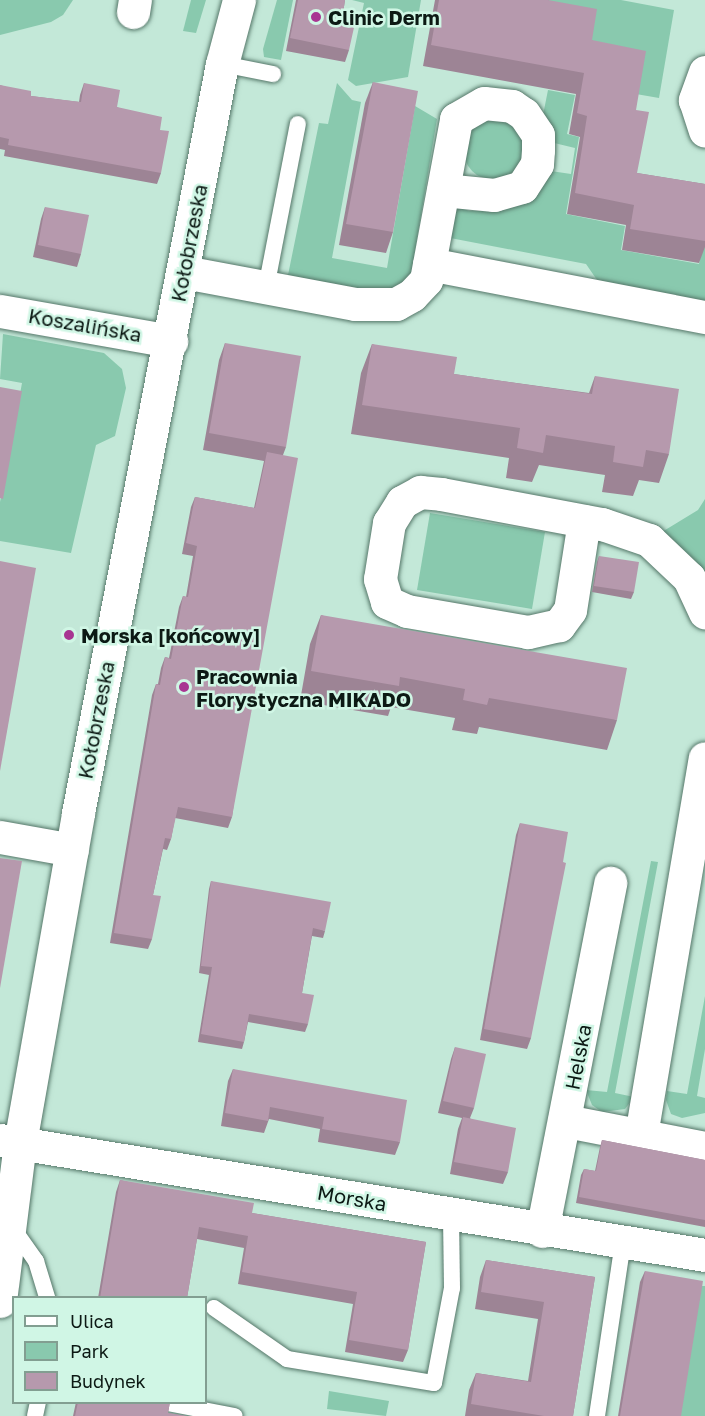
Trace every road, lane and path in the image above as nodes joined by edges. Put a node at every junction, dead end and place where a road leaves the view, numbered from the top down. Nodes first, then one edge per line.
1 (238, 0) edge
2 (222, 64) junction
3 (705, 72) edge
4 (273, 74) dead end
5 (298, 124) dead end
6 (705, 130) edge
7 (443, 190) dead end
8 (429, 264) junction
9 (184, 272) junction
10 (266, 288) junction
11 (0, 311) edge
12 (705, 317) edge
13 (171, 341) junction
14 (584, 521) junction
15 (705, 612) edge
16 (705, 758) edge
17 (0, 837) edge
18 (72, 850) junction
19 (610, 883) dead end
20 (566, 1121) junction
21 (641, 1135) junction
22 (10, 1141) edge
23 (705, 1148) edge
24 (451, 1215) junction
25 (5, 1231) edge
26 (542, 1231) junction
27 (623, 1243) junction
28 (705, 1255) edge
29 (46, 1296) edge
30 (0, 1301) edge
31 (214, 1308) dead end
32 (172, 1404) edge
33 (235, 1416) edge
34 (597, 1416) edge

1 - 2 street, Kołobrzeska
2 - 4 lane
2 - 9 street, Kołobrzeska
3 - 6 street
5 - 10 lane
7 - 8 street
8 - 10 street
8 - 12 street
9 - 10 street
9 - 13 street, Kołobrzeska
11 - 13 street, Koszalińska
13 - 18 street, Kołobrzeska
14 - 14 street
14 - 15 street
16 - 21 street
17 - 18 street
18 - 22 street, Kołobrzeska
19 - 20 street, Helska
20 - 21 street
20 - 26 street, Helska
21 - 23 street
22 - 24 street, Morska
22 - 25 street, Kołobrzeska
24 - 26 street, Morska
24 - 31 lane
25 - 29 lane
25 - 30 street, Kołobrzeska
26 - 27 street, Morska
27 - 28 street, Morska
27 - 34 lane
32 - 33 lane

